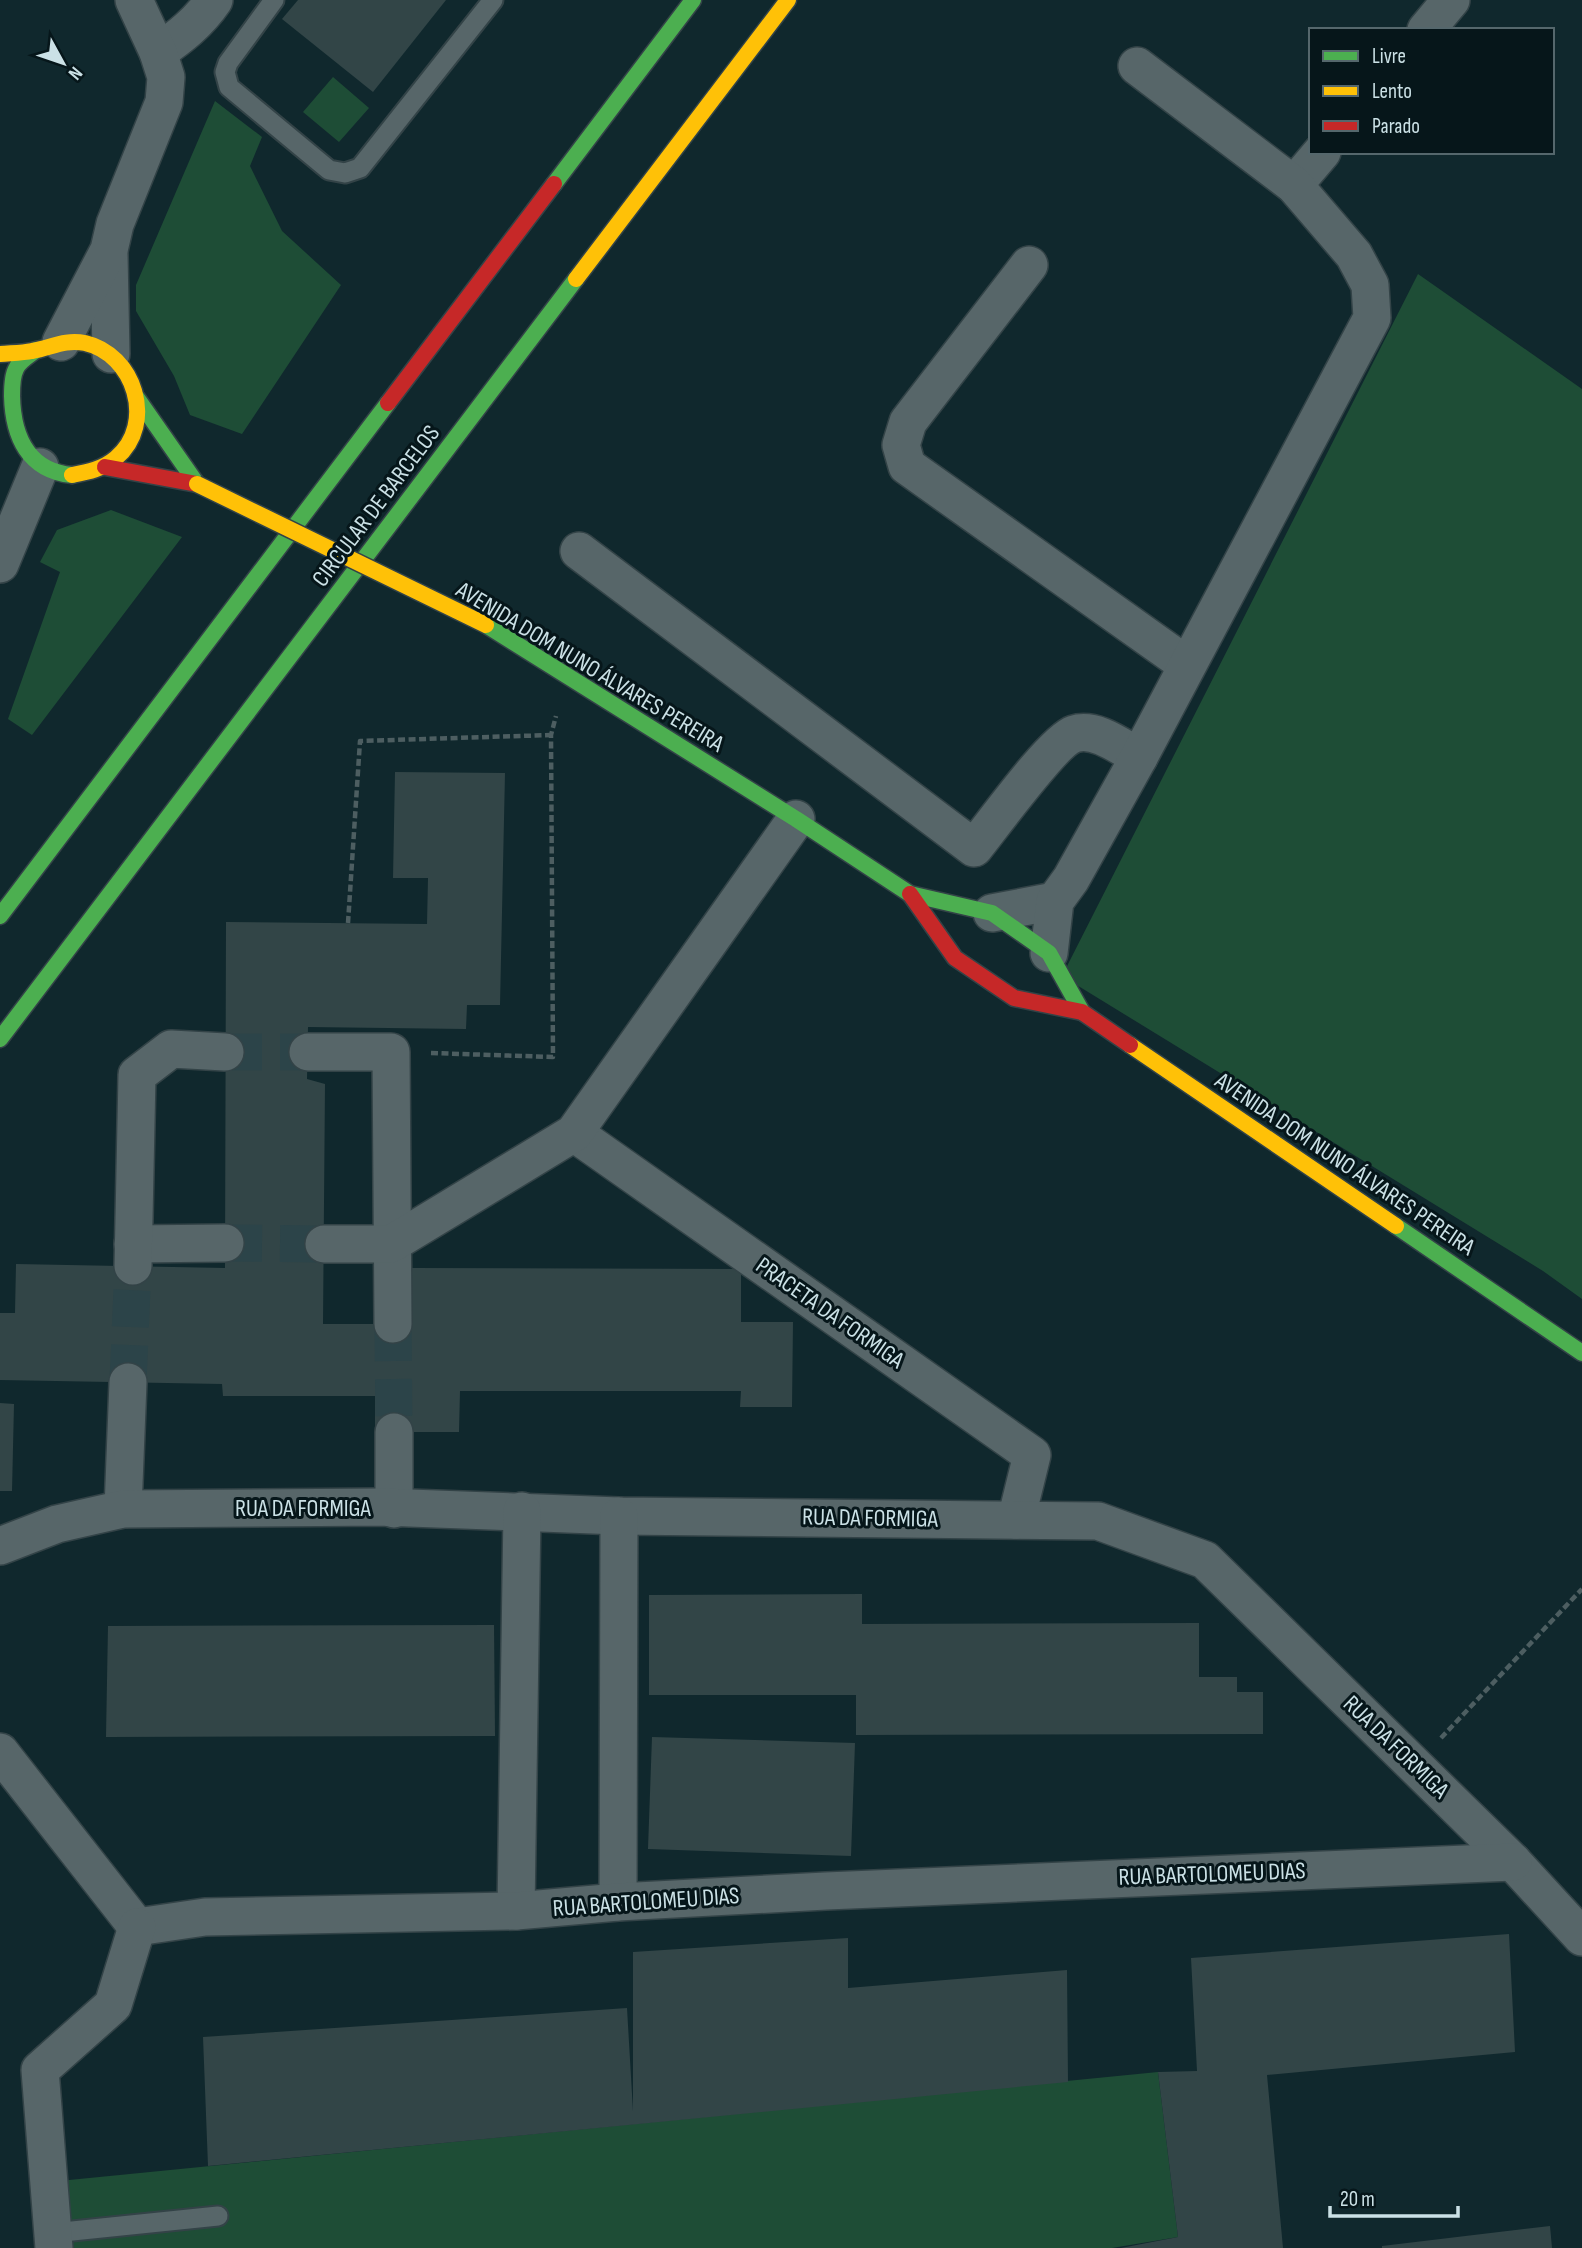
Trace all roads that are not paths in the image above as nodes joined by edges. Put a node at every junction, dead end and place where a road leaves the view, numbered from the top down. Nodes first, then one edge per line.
1 (134, 0) edge
2 (214, 0) edge
3 (274, 0) edge
4 (493, 0) edge
5 (693, 0) edge
6 (788, 0) edge
7 (1451, 0) edge
8 (1428, 28) edge
9 (158, 52) junction
10 (1137, 66) dead end
11 (1320, 154) edge
12 (1294, 184) junction
13 (109, 250) junction
14 (1029, 265) dead end
15 (48, 346) junction
16 (0, 354) edge
17 (111, 354) junction
18 (137, 398) junction
19 (2, 418) edge
20 (40, 467) junction
21 (105, 467) junction
22 (197, 484) junction
23 (579, 551) dead end
24 (0, 564) edge
25 (1187, 665) junction
26 (1139, 757) junction
27 (796, 819) junction
28 (910, 894) junction
29 (1055, 901) junction
30 (992, 914) junction
31 (0, 916) edge
32 (1049, 953) junction
33 (1082, 1012) junction
34 (0, 1039) edge
35 (225, 1052) tunnel mouth
36 (308, 1052) tunnel mouth
37 (574, 1133) junction
38 (225, 1242) tunnel mouth
39 (324, 1244) tunnel mouth
40 (391, 1244) junction
41 (393, 1324) tunnel mouth
42 (1582, 1353) edge
43 (128, 1382) tunnel mouth
44 (394, 1432) tunnel mouth
45 (122, 1509) junction
46 (394, 1509) junction
47 (522, 1511) junction
48 (619, 1516) junction
49 (1016, 1520) junction
50 (0, 1546) edge
51 (0, 1752) edge
52 (1513, 1862) junction
53 (618, 1902) junction
54 (516, 1911) junction
55 (137, 1927) junction
56 (1582, 1937) edge
57 (218, 2216) dead end
58 (53, 2240) edge

1 - 9 street
2 - 9 street
3 - 4 lane
5 - 31 main road
6 - 34 main road, CIRCULAR DE BARCELOS
7 - 8 street
9 - 13 street
10 - 12 street
11 - 12 street
12 - 25 street
13 - 15 street
13 - 17 street
14 - 25 street
15 - 16 main road
15 - 17 main road
15 - 19 main road
17 - 18 main road
18 - 21 main road
18 - 22 main road, AVENIDA DOM NUNO ÁLVARES PEREIRA
19 - 20 main road
20 - 21 main road
20 - 24 street
21 - 22 main road, AVENIDA DOM NUNO ÁLVARES PEREIRA
22 - 27 main road, AVENIDA DOM NUNO ÁLVARES PEREIRA, bridge
23 - 26 street
25 - 26 street
26 - 29 street
27 - 28 main road, AVENIDA DOM NUNO ÁLVARES PEREIRA
27 - 37 street
28 - 30 main road, AVENIDA DOM NUNO ÁLVARES PEREIRA
28 - 33 main road, AVENIDA DOM NUNO ÁLVARES PEREIRA
29 - 30 street
29 - 32 street
30 - 32 main road, AVENIDA DOM NUNO ÁLVARES PEREIRA
32 - 33 main road, AVENIDA DOM NUNO ÁLVARES PEREIRA
33 - 42 main road, AVENIDA DOM NUNO ÁLVARES PEREIRA
35 - 38 street
36 - 40 street
37 - 40 street
37 - 49 street, PRACETA DA FORMIGA
39 - 40 street
40 - 41 street
43 - 45 street
44 - 46 street
45 - 46 street, RUA DA FORMIGA
45 - 50 street, RUA DA FORMIGA
46 - 47 street, RUA DA FORMIGA
47 - 48 street, RUA DA FORMIGA
47 - 54 street
48 - 49 street, RUA DA FORMIGA
48 - 53 street
49 - 52 street, RUA DA FORMIGA
51 - 55 street
52 - 53 street, RUA BARTOLOMEU DIAS
52 - 56 street, RUA DA FORMIGA
53 - 54 street, RUA BARTOLOMEU DIAS
54 - 55 street, RUA BARTOLOMEU DIAS
55 - 58 street
57 - 58 lane

